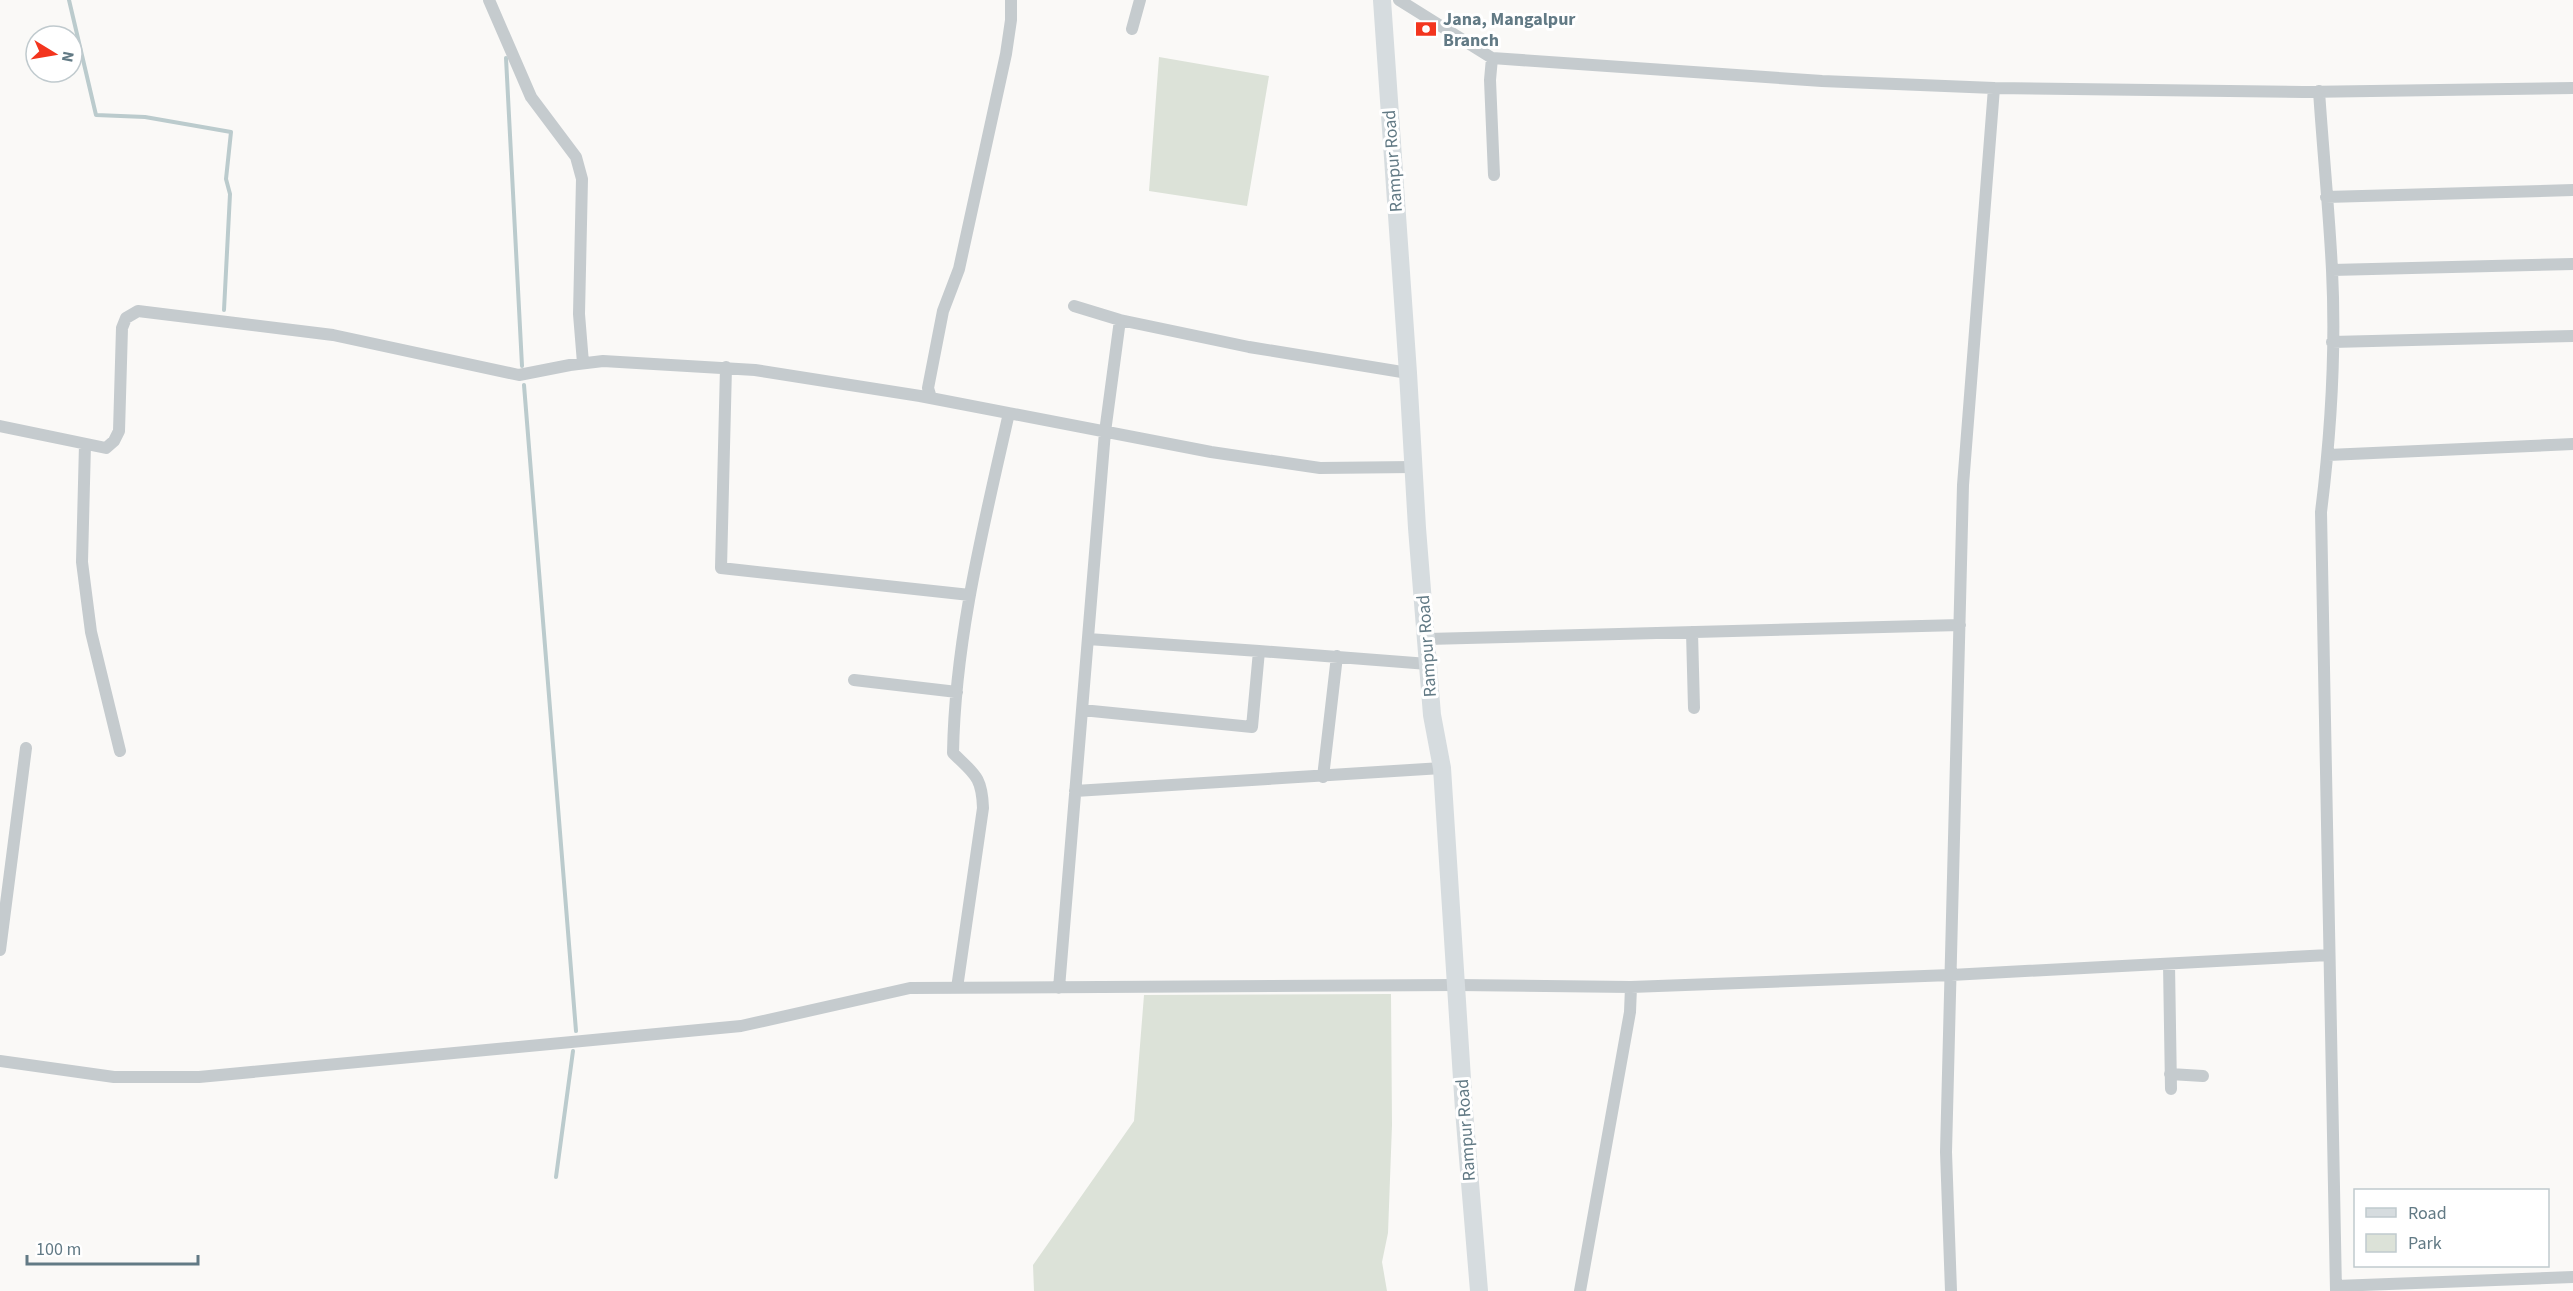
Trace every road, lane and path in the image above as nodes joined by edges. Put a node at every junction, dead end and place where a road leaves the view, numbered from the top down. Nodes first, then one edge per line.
1 (489, 0) edge
2 (1011, 0) edge
3 (1140, 0) edge
4 (1382, 0) edge
5 (1399, 0) edge
6 (1132, 29) dead end
7 (1492, 58) junction
8 (1995, 88) junction
9 (2573, 88) edge
10 (2319, 92) junction
11 (1494, 175) dead end
12 (2573, 190) edge
13 (2326, 196) junction
14 (2573, 264) edge
15 (2332, 270) junction
16 (1074, 306) dead end
17 (1120, 320) junction
18 (2573, 336) edge
19 (2332, 342) junction
20 (583, 363) junction
21 (726, 367) junction
22 (1408, 374) junction
23 (931, 398) junction
24 (1009, 413) junction
25 (0, 426) edge
26 (1105, 432) junction
27 (86, 444) junction
28 (2573, 444) edge
29 (2328, 455) junction
30 (1413, 467) junction
31 (970, 595) junction
32 (1960, 625) junction
33 (1692, 633) junction
34 (1088, 639) junction
35 (1426, 639) junction
36 (1259, 651) junction
37 (1337, 656) junction
38 (1428, 664) junction
39 (854, 680) dead end
40 (957, 692) junction
41 (1694, 708) dead end
42 (1082, 710) junction
43 (26, 748) dead end
44 (120, 751) dead end
45 (1442, 768) junction
46 (1323, 777) junction
47 (1075, 791) junction
48 (0, 950) edge
49 (2329, 955) junction
50 (2169, 964) junction
51 (1951, 975) junction
52 (1457, 985) junction
53 (1632, 987) junction
54 (957, 988) junction
55 (1059, 988) junction
56 (0, 1062) edge
57 (2170, 1074) junction
58 (2204, 1076) dead end
59 (2170, 1089) dead end
60 (2573, 1277) edge
61 (2336, 1289) edge
62 (1479, 1291) edge
63 (1580, 1291) edge
64 (1951, 1291) edge

1 - 20 street
2 - 23 street
3 - 6 street
4 - 22 main road, Rampur Road
5 - 7 street
7 - 8 street
7 - 11 street
8 - 10 street
8 - 32 street
9 - 10 street
10 - 13 street
12 - 13 street
13 - 15 street
14 - 15 street
15 - 19 street
16 - 17 street
17 - 22 street
17 - 26 street
18 - 19 street
19 - 29 street
20 - 21 street
20 - 27 street
21 - 23 street
21 - 31 street
22 - 30 main road, Rampur Road
23 - 24 street
24 - 26 street
24 - 31 street
25 - 27 street
26 - 30 street
26 - 34 street
27 - 44 street
28 - 29 street
29 - 49 street
30 - 35 main road, Rampur Road
31 - 40 street
32 - 33 street
32 - 51 street
33 - 35 street
33 - 41 street
34 - 36 street
34 - 42 street
35 - 38 main road, Rampur Road
36 - 37 street
36 - 42 street
37 - 38 street
37 - 46 street
38 - 45 main road, Rampur Road
39 - 40 street
40 - 54 street
42 - 47 street
43 - 48 street
45 - 46 street
45 - 52 main road, Rampur Road
46 - 47 street
47 - 55 street
49 - 50 street
49 - 61 street
50 - 51 street
50 - 57 street
51 - 53 street
51 - 64 street
52 - 53 street
52 - 55 street
52 - 62 main road, Rampur Road
53 - 63 street
54 - 55 street
54 - 56 street
57 - 58 street
57 - 59 street
60 - 61 street

